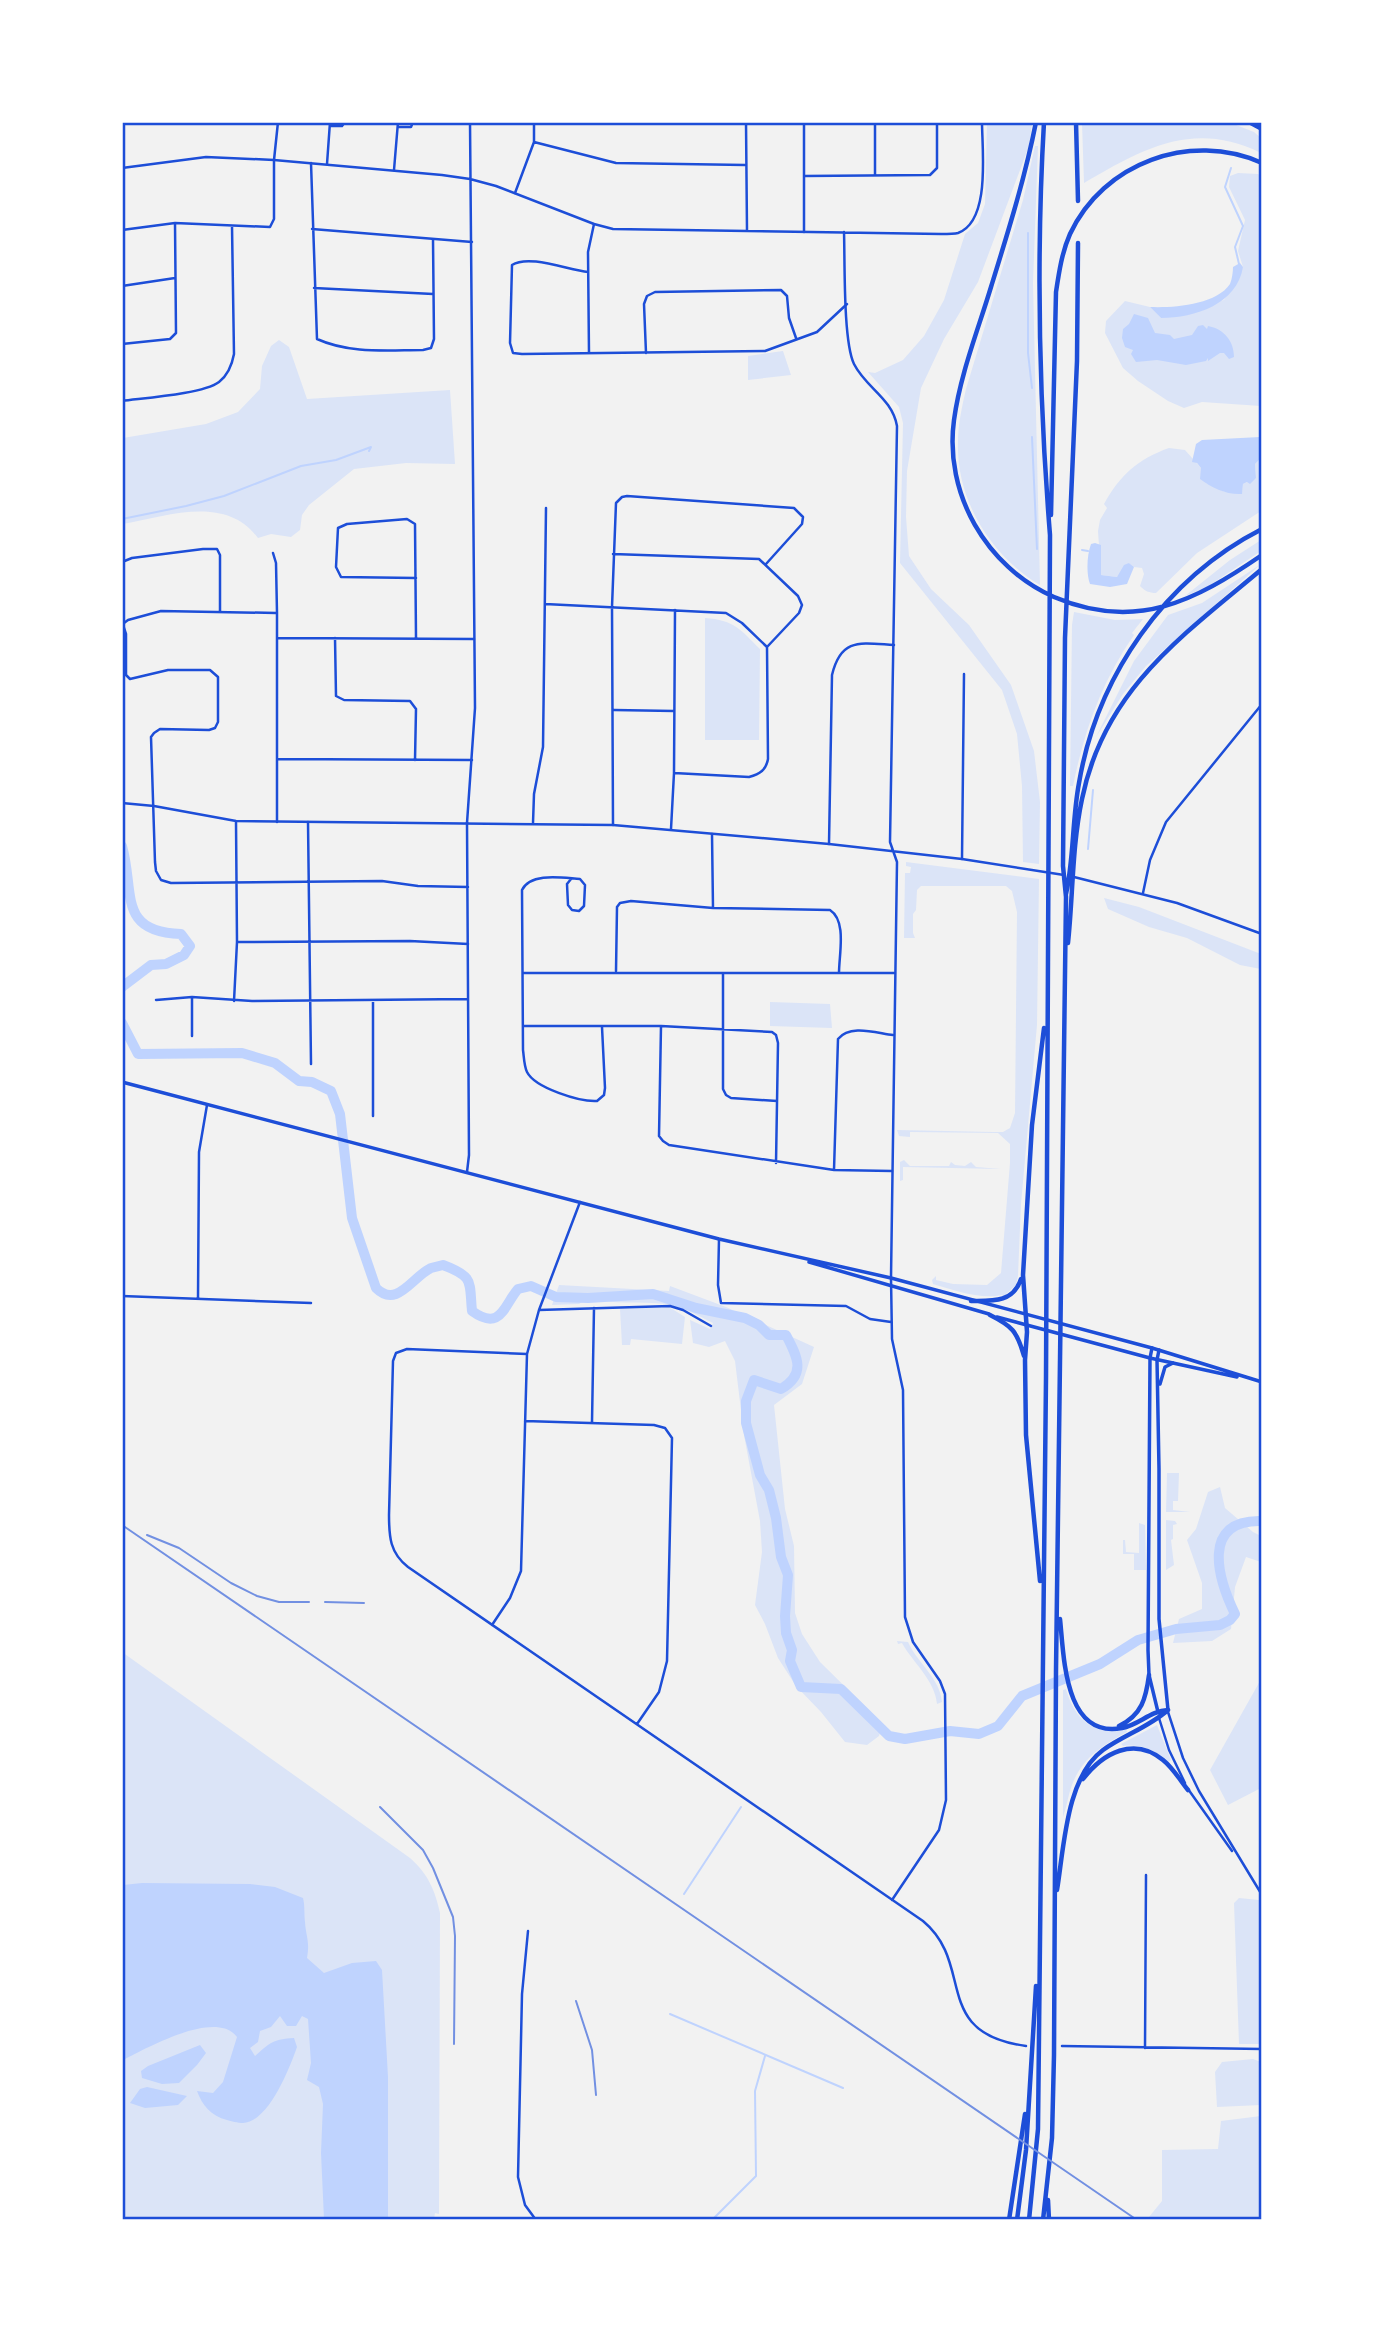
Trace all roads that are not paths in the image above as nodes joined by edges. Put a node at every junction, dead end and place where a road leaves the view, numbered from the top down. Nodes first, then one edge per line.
1 (278, 122) edge
2 (345, 122) edge
3 (413, 122) edge
4 (470, 122) edge
5 (534, 122) edge
6 (746, 122) edge
7 (804, 122) edge
8 (875, 122) edge
9 (937, 122) edge
10 (982, 122) edge
11 (1035, 122) edge
12 (1044, 122) edge
13 (1076, 122) edge
14 (1250, 122) edge
15 (330, 124) edge
16 (398, 125) edge
17 (1262, 129) edge
18 (534, 142) junction
19 (274, 160) junction
20 (311, 163) junction
21 (1262, 163) edge
22 (327, 164) junction
23 (746, 165) junction
24 (122, 168) edge
25 (394, 170) junction
26 (875, 175) junction
27 (804, 176) junction
28 (470, 178) junction
29 (515, 193) junction
30 (1078, 201) dead end
31 (175, 223) junction
32 (594, 224) junction
33 (232, 226) junction
34 (313, 229) junction
35 (122, 230) edge
36 (747, 231) junction
37 (804, 232) junction
38 (844, 233) junction
39 (433, 239) junction
40 (472, 242) junction
41 (1078, 243) dead end
42 (588, 272) junction
43 (176, 278) junction
44 (122, 286) edge
45 (314, 288) junction
46 (433, 294) junction
47 (847, 304) junction
48 (797, 339) junction
49 (122, 344) edge
50 (589, 353) junction
51 (646, 353) junction
52 (122, 401) edge
53 (546, 508) dead end
54 (1262, 528) edge
55 (1050, 535) junction
56 (273, 553) dead end
57 (613, 554) junction
58 (1262, 555) edge
59 (122, 562) edge
60 (766, 564) junction
61 (1262, 569) edge
62 (416, 578) junction
63 (545, 604) junction
64 (612, 607) junction
65 (675, 610) junction
66 (220, 611) junction
67 (277, 613) junction
68 (123, 622) edge
69 (277, 638) junction
70 (335, 638) junction
71 (416, 638) junction
72 (474, 639) junction
73 (894, 645) junction
74 (767, 647) junction
75 (964, 674) dead end
76 (1262, 704) edge
77 (614, 710) junction
78 (674, 712) junction
79 (278, 760) junction
80 (415, 760) junction
81 (472, 760) junction
82 (674, 774) junction
83 (122, 803) edge
84 (154, 806) junction
85 (236, 821) junction
86 (277, 822) junction
87 (308, 822) junction
88 (467, 823) junction
89 (533, 823) junction
90 (613, 825) junction
91 (671, 829) junction
92 (712, 833) junction
93 (830, 844) junction
94 (893, 851) junction
95 (962, 859) junction
96 (1073, 869) junction
97 (572, 879) junction
98 (236, 883) junction
99 (309, 883) junction
100 (1068, 885) junction
101 (468, 887) junction
102 (1143, 893) junction
103 (713, 908) junction
104 (1262, 934) edge
105 (309, 941) junction
106 (237, 942) junction
107 (468, 944) junction
108 (894, 972) junction
109 (523, 973) junction
110 (616, 973) junction
111 (723, 973) junction
112 (839, 973) junction
113 (1065, 974) junction
114 (192, 997) junction
115 (468, 999) junction
116 (156, 1000) dead end
117 (373, 1000) junction
118 (234, 1001) junction
119 (309, 1002) junction
120 (1046, 1013) junction
121 (523, 1026) junction
122 (661, 1026) junction
123 (602, 1027) junction
124 (723, 1030) junction
125 (893, 1035) junction
126 (192, 1036) dead end
127 (311, 1064) dead end
128 (122, 1082) edge
129 (777, 1101) junction
130 (207, 1105) junction
131 (373, 1116) dead end
132 (776, 1163) junction
133 (834, 1170) junction
134 (892, 1171) junction
135 (467, 1172) junction
136 (580, 1202) junction
137 (719, 1239) junction
138 (780, 1253) junction
139 (1023, 1275) junction
140 (891, 1278) junction
141 (891, 1287) junction
142 (122, 1296) edge
143 (198, 1299) junction
144 (971, 1301) junction
145 (311, 1303) dead end
146 (594, 1308) junction
147 (539, 1310) junction
148 (1025, 1314) junction
149 (990, 1315) junction
150 (891, 1322) junction
151 (1026, 1325) junction
152 (711, 1326) dead end
153 (1152, 1348) junction
154 (1158, 1350) junction
155 (527, 1354) junction
156 (1150, 1358) junction
157 (1025, 1360) junction
158 (1157, 1360) junction
159 (1173, 1363) junction
160 (1252, 1379) junction
161 (1262, 1382) edge
162 (1158, 1390) junction
163 (525, 1421) junction
164 (592, 1422) junction
165 (1042, 1599) junction
166 (1058, 1604) junction
167 (492, 1625) junction
168 (1149, 1675) junction
169 (1157, 1710) junction
170 (1168, 1710) junction
171 (1159, 1718) junction
172 (637, 1724) junction
173 (1115, 1728) junction
174 (1077, 1788) junction
175 (1188, 1790) junction
176 (1243, 1865) junction
177 (1146, 1875) dead end
178 (1262, 1895) edge
179 (892, 1900) junction
180 (1055, 1905) junction
181 (528, 1931) dead end
182 (1039, 1954) junction
183 (1026, 2046) dead end
184 (1062, 2046) dead end
185 (1145, 2048) junction
186 (1262, 2049) edge
187 (1023, 2150) junction
188 (1048, 2189) junction
189 (536, 2220) edge
190 (1009, 2220) edge
191 (1017, 2220) edge
192 (1029, 2220) edge
193 (1043, 2220) edge
194 (1049, 2220) edge

1 - 19 street
2 - 15 street
3 - 16 street
4 - 28 street
5 - 18 street
6 - 23 street
7 - 27 street
8 - 26 street
9 - 26 street
10 - 38 street
11 - 58 highway
12 - 55 highway
13 - 30 highway
14 - 17 highway
15 - 22 street
16 - 25 street
18 - 23 street
18 - 29 street
19 - 20 street
19 - 24 street
19 - 33 street
20 - 22 street
20 - 34 street
21 - 55 highway
22 - 25 street
23 - 36 street
25 - 28 street
26 - 27 street
27 - 37 street
28 - 29 street
28 - 40 street
29 - 32 street
31 - 33 street
31 - 35 street
31 - 43 street
32 - 36 street
32 - 42 street
33 - 52 street
34 - 39 street
34 - 45 street
36 - 37 street
37 - 38 street
38 - 47 street
39 - 40 street
39 - 46 street
40 - 72 street
41 - 100 highway
42 - 50 street
42 - 50 street
43 - 44 street
43 - 49 street
45 - 46 street
45 - 46 street
47 - 48 street
47 - 73 street
48 - 51 street
48 - 51 street
50 - 51 street
53 - 63 street
54 - 96 highway
55 - 120 highway
56 - 67 street
57 - 60 street
57 - 60 street
57 - 64 street
59 - 66 street
60 - 74 street
61 - 96 highway
62 - 62 street
62 - 71 street
63 - 64 street
63 - 89 street
64 - 65 street
64 - 77 street
65 - 74 street
65 - 78 street
66 - 67 street
66 - 68 street
67 - 69 street
68 - 84 street
69 - 70 street
69 - 79 street
70 - 71 street
70 - 80 street
71 - 72 street
72 - 81 street
73 - 93 street
73 - 94 street
74 - 82 street
75 - 95 street
76 - 102 street
77 - 78 street
77 - 90 street
78 - 82 street
79 - 80 street
79 - 86 street
80 - 81 street
81 - 88 street
82 - 91 street
83 - 84 street
84 - 85 street
84 - 98 street
85 - 86 street
85 - 98 street
86 - 87 street
87 - 88 street
87 - 99 street
88 - 89 street
88 - 101 street
89 - 90 street
90 - 91 street
91 - 92 street
92 - 93 street
92 - 103 street
93 - 94 street
94 - 95 street
94 - 108 street
95 - 102 street
96 - 100 highway
97 - 97 street
97 - 109 street
98 - 99 street
98 - 106 street
99 - 101 street
99 - 105 street
100 - 113 highway
100 - 113 highway
101 - 107 street
102 - 104 street
103 - 110 street
103 - 112 street
105 - 106 street
105 - 107 street
105 - 119 street
106 - 118 street
107 - 115 street
108 - 112 street
108 - 125 street
109 - 110 street
109 - 121 street
110 - 111 street
111 - 112 street
111 - 124 street
113 - 166 highway
114 - 116 street
114 - 118 street
114 - 126 street
115 - 117 street
115 - 135 street
117 - 119 street
117 - 131 street
118 - 119 street
119 - 127 street
120 - 139 highway
120 - 165 highway
121 - 123 street
121 - 123 street
122 - 123 street
122 - 124 street
122 - 132 street
124 - 129 street
124 - 129 street
125 - 133 street
125 - 134 street
128 - 130 main road
129 - 132 street
130 - 135 main road
130 - 143 street
132 - 133 street
133 - 134 street
134 - 140 street
135 - 136 main road
136 - 137 main road
136 - 147 street
137 - 138 main road
137 - 150 street
138 - 140 main road
138 - 141 main road
139 - 144 highway
139 - 148 highway
140 - 141 street
140 - 144 main road
141 - 149 main road
141 - 150 street
142 - 143 street
143 - 145 street
144 - 148 main road
146 - 147 street
146 - 152 street
146 - 164 street
147 - 155 street
148 - 151 highway
148 - 153 main road
149 - 151 main road
149 - 157 highway
150 - 179 street
151 - 156 main road
151 - 157 highway
153 - 154 main road
153 - 156 main road
154 - 158 main road
154 - 160 main road
155 - 163 street
155 - 167 street
156 - 158 main road
156 - 168 main road
157 - 165 highway
158 - 159 main road
158 - 162 main road
159 - 160 main road
159 - 162 main road
160 - 161 main road
162 - 170 main road
163 - 164 street
163 - 167 street
164 - 172 street
165 - 182 highway
166 - 173 highway
166 - 180 highway
167 - 172 street
168 - 169 main road
168 - 173 highway
169 - 170 highway
169 - 171 main road
169 - 173 highway
170 - 171 highway
170 - 176 street
171 - 174 highway
171 - 175 street
172 - 179 street
174 - 175 highway
174 - 180 highway
175 - 176 street
176 - 178 street
177 - 185 street
179 - 183 street
180 - 188 highway
181 - 189 street
182 - 187 highway
182 - 192 highway
184 - 185 street
185 - 186 street
187 - 190 highway
187 - 191 highway
188 - 193 highway
188 - 194 highway

